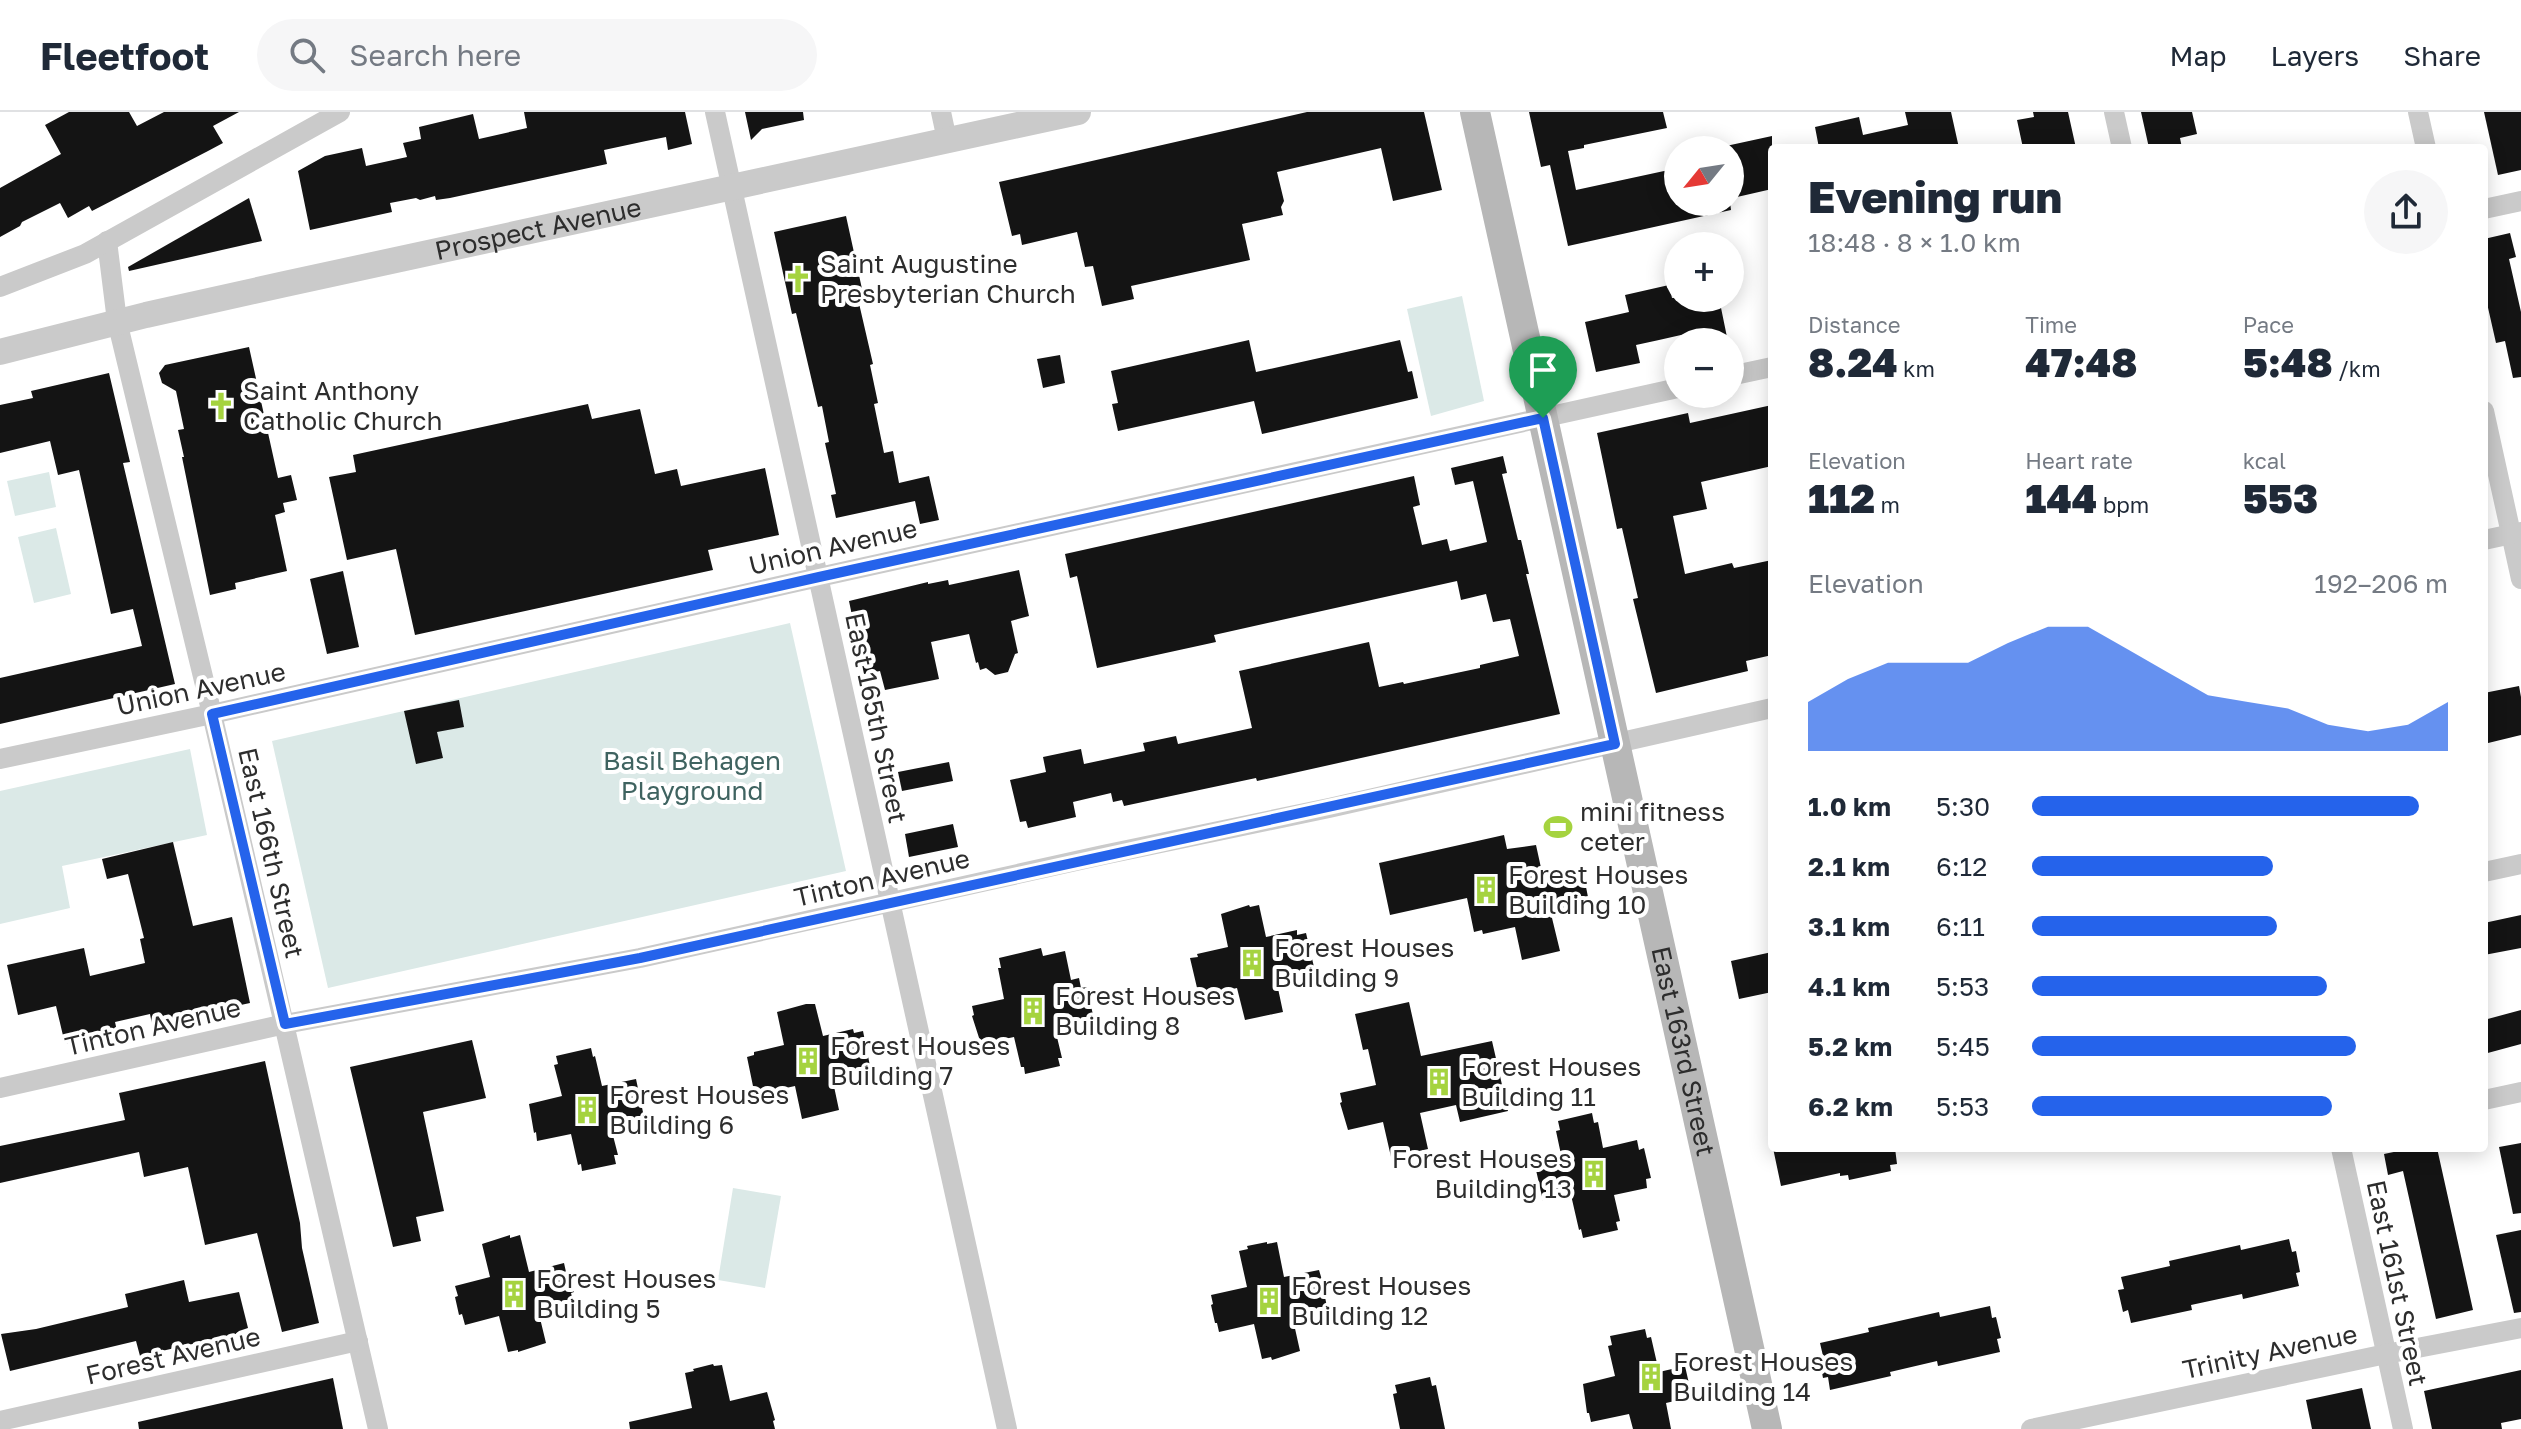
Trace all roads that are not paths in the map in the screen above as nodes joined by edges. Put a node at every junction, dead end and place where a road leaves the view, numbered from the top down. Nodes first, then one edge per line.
1 (340, 112) edge
2 (715, 112) edge
3 (941, 112) edge
4 (1078, 112) edge
5 (1475, 112) edge
6 (2114, 112) edge
7 (2418, 112) edge
8 (947, 140) junction
9 (2121, 144) edge
10 (2425, 144) edge
11 (733, 188) junction
12 (2521, 201) edge
13 (2488, 208) edge
14 (107, 241) junction
15 (0, 287) edge
16 (117, 321) junction
17 (0, 352) edge
18 (1768, 368) edge
19 (1744, 373) edge
20 (1664, 391) edge
21 (1543, 418) junction
22 (2488, 426) edge
23 (2516, 533) edge
24 (2488, 539) edge
25 (819, 577) junction
26 (2521, 579) edge
27 (1768, 709) edge
28 (212, 714) junction
29 (1615, 744) junction
30 (0, 759) edge
31 (2521, 864) edge
32 (2488, 871) edge
33 (891, 903) junction
34 (285, 1024) junction
35 (0, 1088) edge
36 (2521, 1092) edge
37 (2488, 1099) edge
38 (2342, 1152) edge
39 (2521, 1328) edge
40 (358, 1341) junction
41 (2386, 1354) junction
42 (0, 1421) edge
43 (378, 1429) edge
44 (1007, 1429) edge
45 (1767, 1429) edge
46 (2031, 1429) edge
47 (2403, 1429) edge

1 - 14 street
2 - 11 street, East 165th Street
3 - 8 street
4 - 8 street, Prospect Avenue
5 - 21 main road, East 163rd Street
6 - 9 street
7 - 10 street
8 - 11 street, Prospect Avenue
11 - 16 street, Prospect Avenue
11 - 25 street, East 165th Street
12 - 13 street
14 - 15 street
14 - 16 street, East 166th Street
16 - 17 street, Prospect Avenue
16 - 28 street, East 166th Street
18 - 19 street
20 - 21 street, Union Avenue
21 - 25 street, Union Avenue
21 - 29 main road, East 163rd Street
22 - 23 street
23 - 24 street
23 - 26 street
25 - 28 street, Union Avenue
25 - 33 street, East 165th Street
27 - 29 street, Tinton Avenue
28 - 30 street, Union Avenue
28 - 34 street, East 166th Street
29 - 33 street, Tinton Avenue
29 - 45 main road, East 163rd Street
31 - 32 street
33 - 34 street, Tinton Avenue
33 - 44 street, East 165th Street
34 - 35 street, Tinton Avenue
34 - 40 street, East 166th Street
36 - 37 street
38 - 41 street, East 161st Street
39 - 41 street, Trinity Avenue
40 - 42 street, Forest Avenue
40 - 43 street, East 166th Street
41 - 46 street, Trinity Avenue
41 - 47 street, East 161st Street

